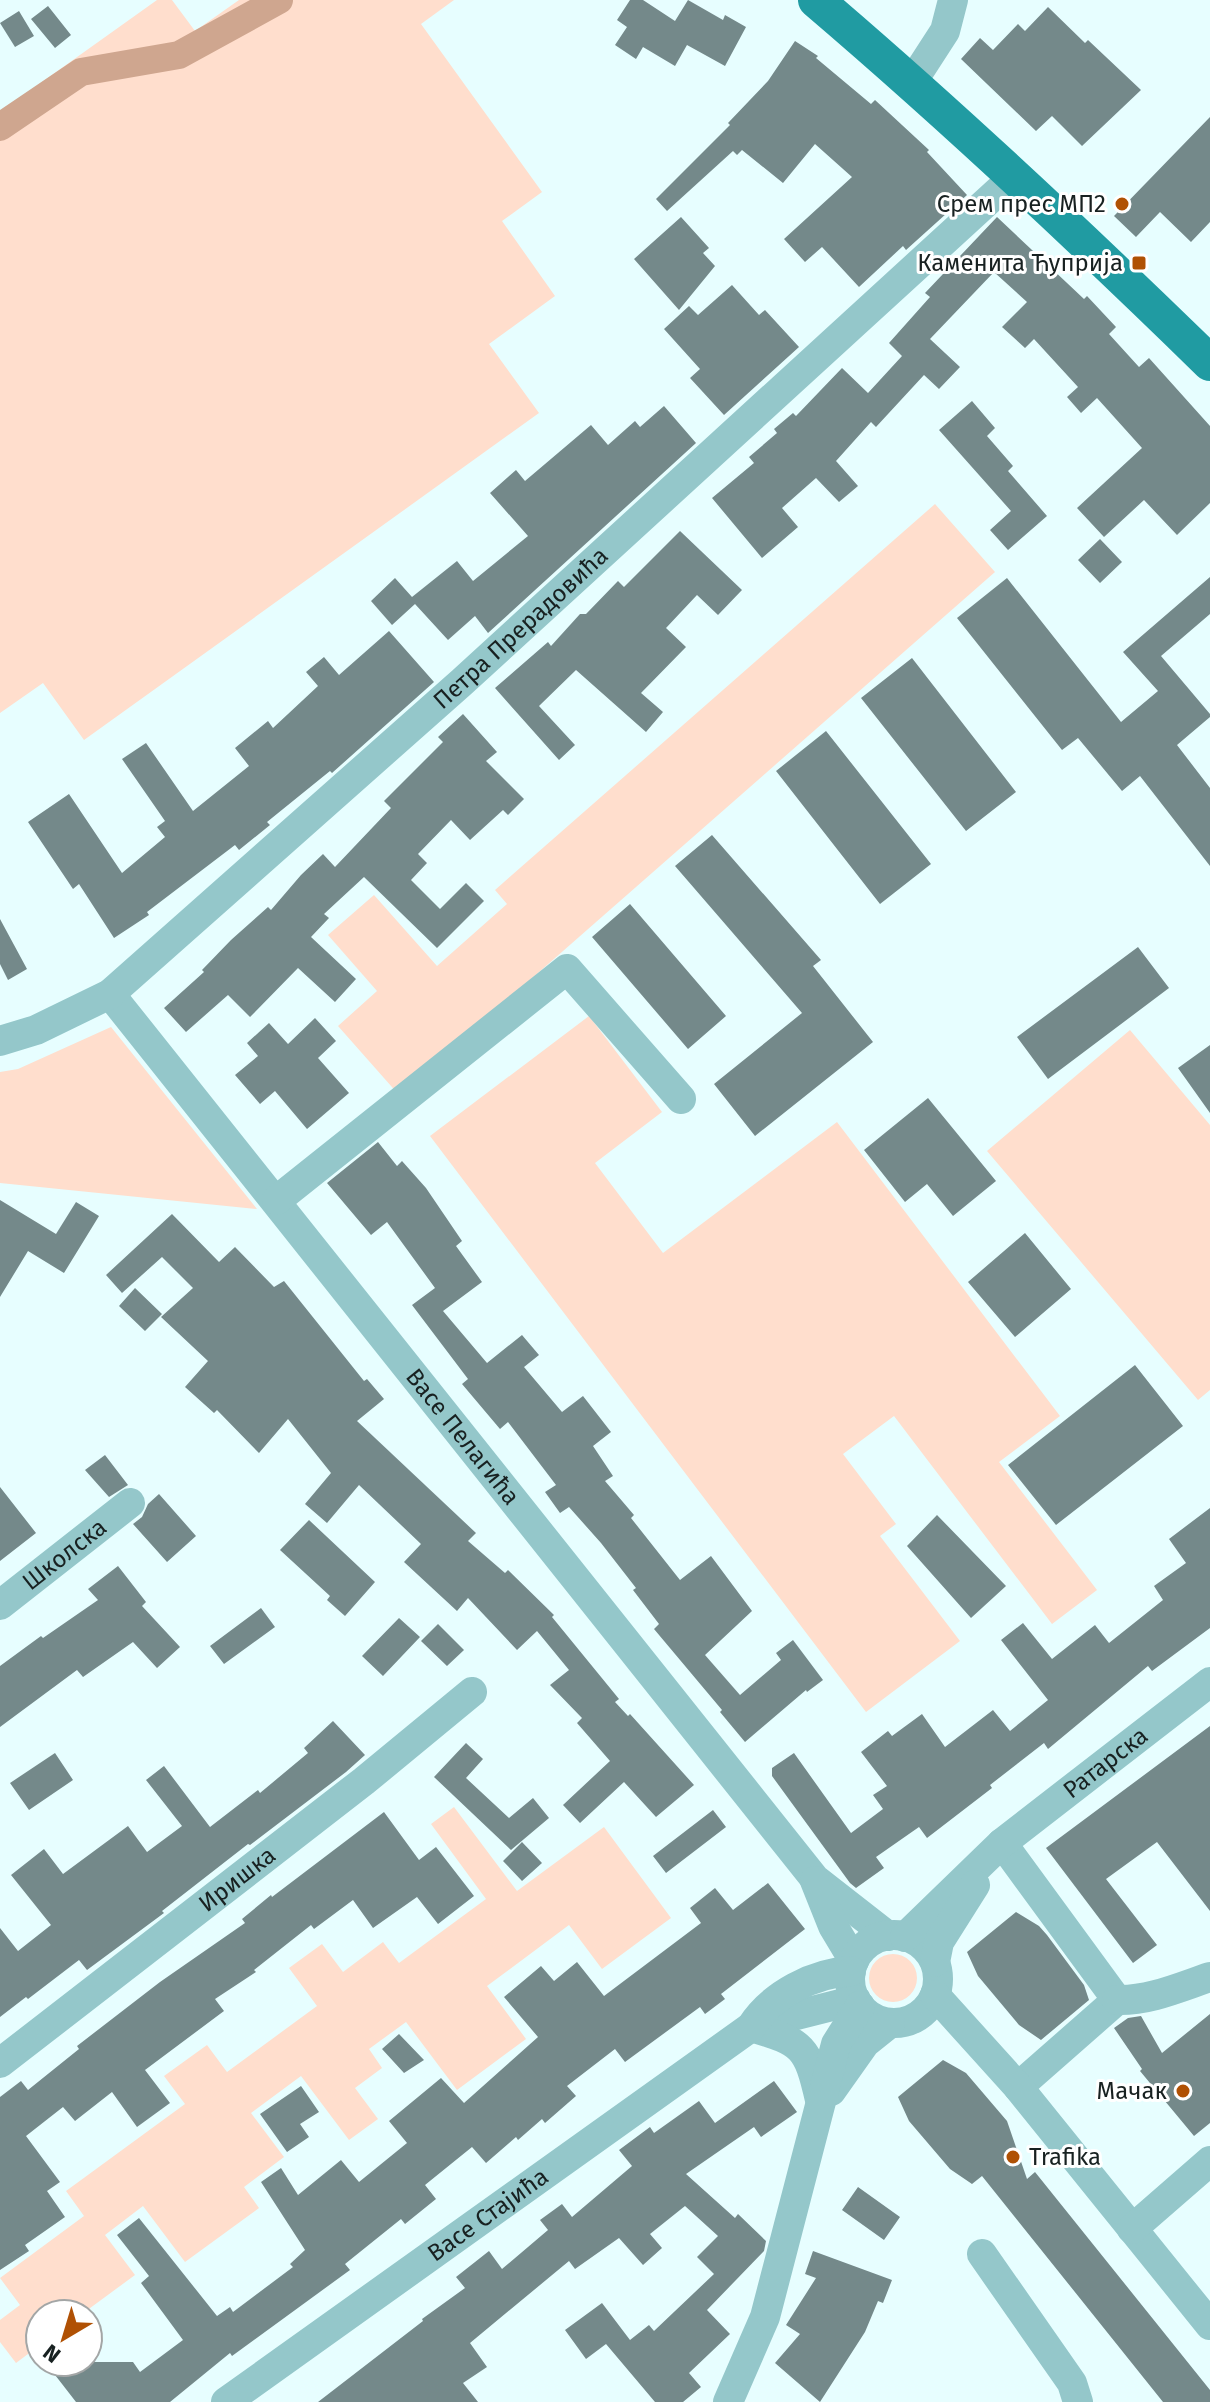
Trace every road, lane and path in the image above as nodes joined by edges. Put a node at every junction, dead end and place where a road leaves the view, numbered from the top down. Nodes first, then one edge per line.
1 (953, 0) edge
2 (818, 1) edge
3 (912, 82) junction
4 (1015, 176) junction
5 (1210, 363) edge
6 (110, 994) junction
7 (0, 1041) edge
8 (681, 1099) dead end
9 (277, 1200) junction
10 (130, 1503) dead end
11 (0, 1605) edge
12 (1210, 1682) edge
13 (472, 1692) dead end
14 (1002, 1843) junction
15 (815, 1879) junction
16 (896, 1936) junction
17 (935, 1962) junction
18 (1210, 1977) edge
19 (855, 1985) junction
20 (935, 1995) junction
21 (1117, 2000) junction
22 (901, 2021) junction
23 (751, 2027) junction
24 (0, 2063) edge
25 (1018, 2087) junction
26 (821, 2106) junction
27 (1210, 2161) edge
28 (1132, 2229) junction
29 (982, 2254) dead end
30 (1210, 2325) edge
31 (226, 2402) edge
32 (728, 2402) edge
33 (1078, 2402) edge

1 - 3 street
2 - 3 main road
3 - 4 main road
4 - 5 main road
4 - 6 street, Петра Прерадовића
6 - 7 street, Петра Прерадовића
6 - 9 street, Васе Пелагића
8 - 9 street
9 - 15 street, Васе Пелагића
10 - 11 street, Школска
12 - 14 street, Ратарска
13 - 24 street, Иришка
14 - 16 street, Ратарска
14 - 17 street, Ратарска
14 - 21 street
15 - 16 street, Васе Пелагића
15 - 19 street, Васе Пелагића
16 - 17 street
16 - 19 street
17 - 20 street
18 - 21 street
19 - 22 street
19 - 23 street, Васе Стајића
19 - 26 street
20 - 22 street
20 - 25 street
21 - 25 street
22 - 25 street
22 - 26 street
23 - 26 street
23 - 31 street, Васе Стајића
25 - 28 street
26 - 32 street
27 - 28 street
28 - 30 street
29 - 33 street

